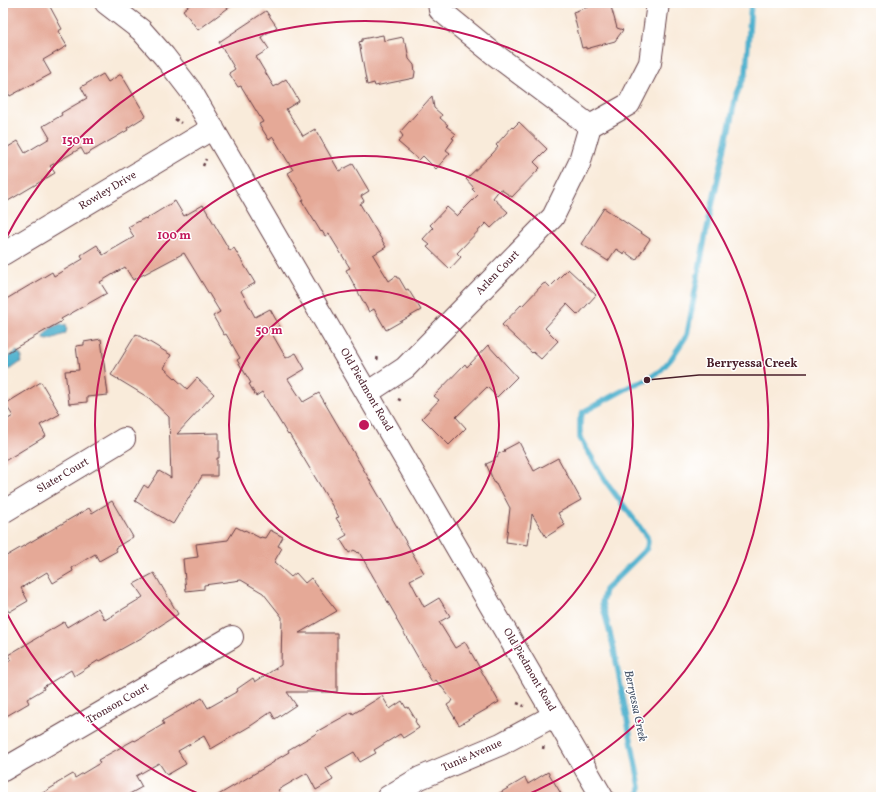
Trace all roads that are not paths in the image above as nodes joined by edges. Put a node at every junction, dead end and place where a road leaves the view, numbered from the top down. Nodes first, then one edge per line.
1 (106, 3) edge
2 (439, 3) edge
3 (658, 3) edge
4 (590, 126) junction
5 (213, 128) junction
6 (3, 254) edge
7 (367, 393) junction
8 (124, 440) dead end
9 (3, 512) edge
10 (232, 637) dead end
11 (555, 715) junction
12 (3, 770) edge
13 (388, 797) edge
14 (602, 797) edge

1 - 5 street, Old Piedmont Road
2 - 4 street
3 - 4 street
4 - 7 street, Arlen Court
5 - 6 street, Rowley Drive
5 - 7 street, Old Piedmont Road
7 - 11 street, Old Piedmont Road
8 - 9 street, Slater Court
10 - 12 street, Tronson Court
11 - 13 street, Tunis Avenue
11 - 14 street, Old Piedmont Road

